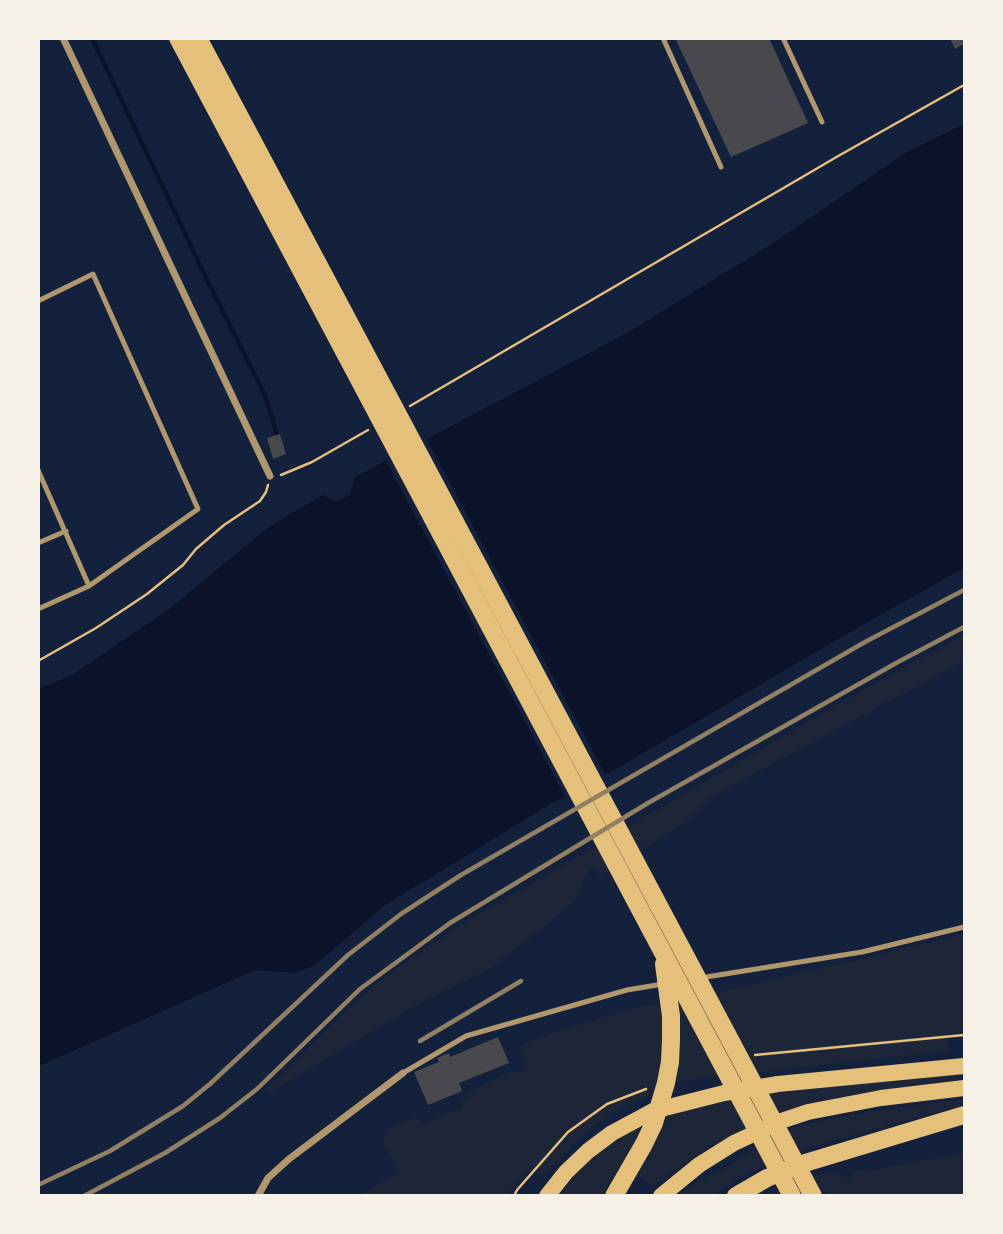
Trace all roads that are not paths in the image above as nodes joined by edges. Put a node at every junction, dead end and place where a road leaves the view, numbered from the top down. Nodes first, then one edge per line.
1 (63, 38) edge
2 (178, 38) edge
3 (198, 38) edge
4 (663, 38) edge
5 (791, 38) edge
6 (784, 40) edge
7 (822, 121) dead end
8 (721, 167) dead end
9 (38, 301) edge
10 (38, 470) edge
11 (270, 476) road end
12 (66, 531) junction
13 (38, 543) edge
14 (89, 586) junction
15 (38, 609) edge
16 (964, 927) edge
17 (662, 950) junction
18 (694, 979) dead end
19 (680, 981) dead end
20 (964, 1066) edge
21 (403, 1073) joint
22 (964, 1088) edge
23 (964, 1115) edge
24 (809, 1161) junction
25 (742, 1192) edge
26 (258, 1195) edge
27 (547, 1195) edge
28 (614, 1195) edge
29 (661, 1195) edge
30 (792, 1195) edge
31 (812, 1195) edge

1 - 11 street
2 - 17 highway
3 - 31 highway
4 - 8 lane
5 - 6 lane
6 - 7 lane
9 - 14 lane
10 - 12 lane
12 - 13 lane
12 - 14 lane
14 - 15 lane
16 - 18 lane
17 - 28 highway
17 - 30 highway
19 - 21 lane
20 - 27 main road
21 - 26 street
22 - 29 main road
23 - 24 highway
24 - 25 highway
24 - 31 lane

